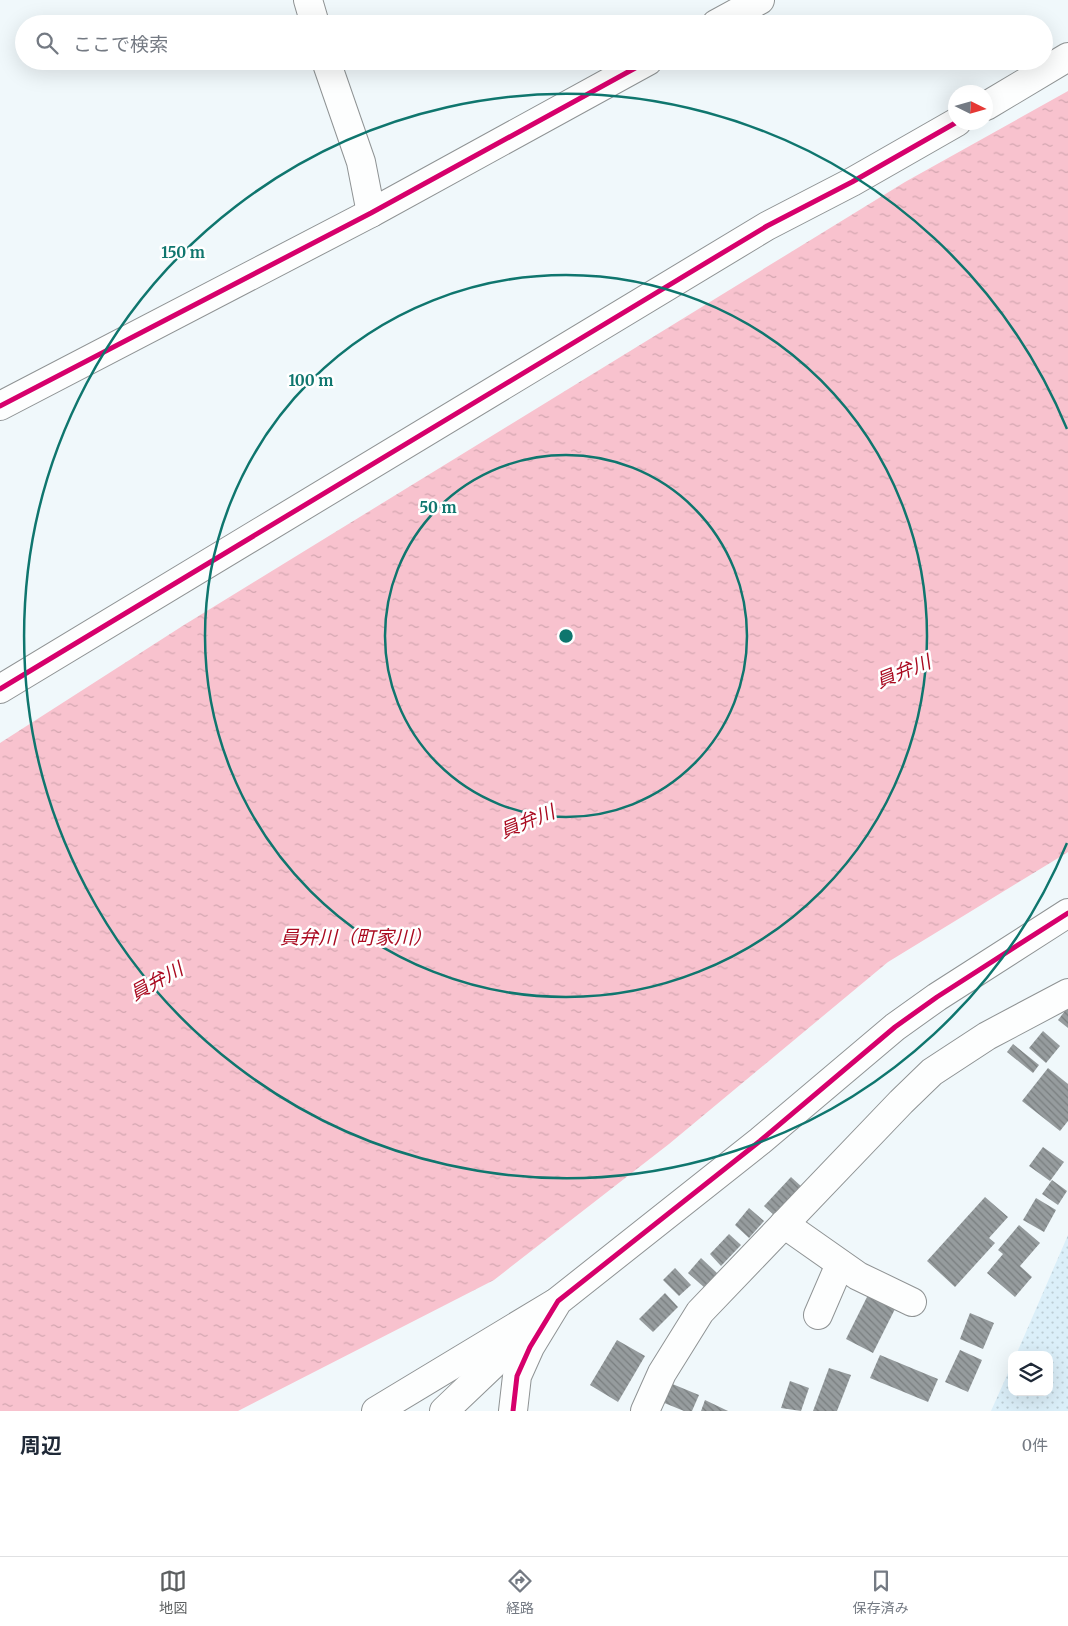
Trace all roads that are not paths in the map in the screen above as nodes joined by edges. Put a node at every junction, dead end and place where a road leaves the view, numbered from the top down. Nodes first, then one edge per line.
1 (308, 0) edge
2 (760, 0) edge
3 (725, 13) edge
4 (312, 15) edge
5 (1068, 57) edge
6 (1053, 66) edge
7 (329, 70) edge
8 (632, 70) edge
9 (1046, 70) edge
10 (993, 102) edge
11 (948, 127) edge
12 (371, 213) junction
13 (0, 406) edge
14 (0, 688) edge
15 (1068, 913) edge
16 (1068, 992) edge
17 (784, 1224) junction
18 (840, 1264) junction
19 (558, 1301) junction
20 (912, 1302) dead end
21 (818, 1315) dead end
22 (376, 1411) edge
23 (444, 1411) edge
24 (514, 1411) edge
25 (645, 1411) edge

1 - 4 street
2 - 3 street
5 - 6 street
7 - 12 street
8 - 12 street
9 - 10 street
11 - 14 street
12 - 13 street
15 - 19 street
16 - 17 street
17 - 18 street
17 - 25 street
18 - 20 street
18 - 21 street
19 - 22 street
19 - 23 street
19 - 24 street

